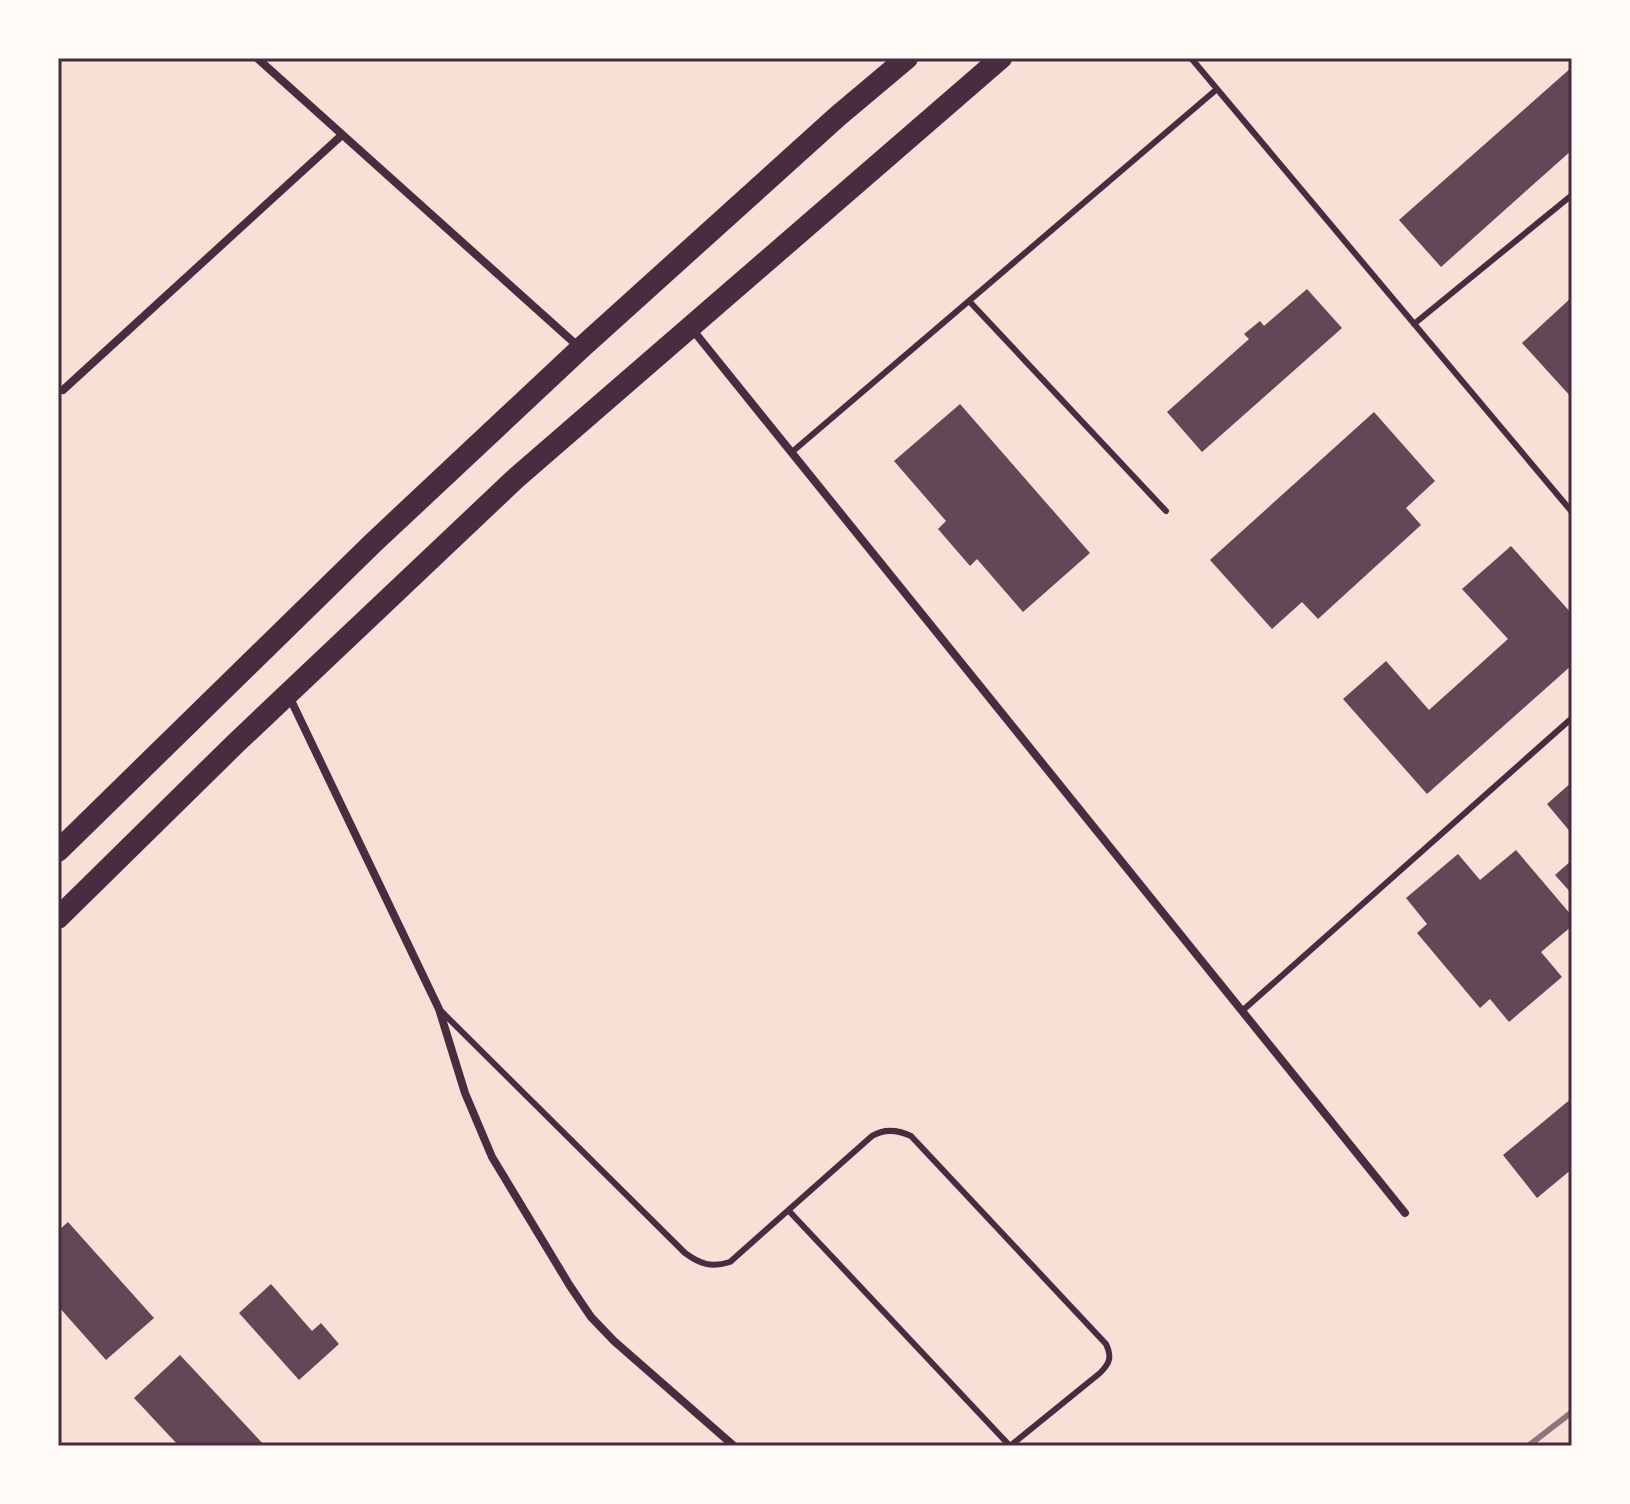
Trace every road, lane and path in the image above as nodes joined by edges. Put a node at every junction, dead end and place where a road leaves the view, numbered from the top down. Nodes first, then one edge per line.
1 (257, 58) edge
2 (907, 58) edge
3 (1001, 58) edge
4 (1191, 58) edge
5 (1217, 89) junction
6 (342, 135) junction
7 (1572, 195) edge
8 (969, 301) junction
9 (1414, 324) junction
10 (690, 327) junction
11 (580, 349) junction
12 (63, 390) dead end
13 (792, 452) junction
14 (1572, 498) edge
15 (1565, 504) junction
16 (1166, 511) dead end
17 (1572, 512) edge
18 (288, 694) junction
19 (1572, 718) edge
20 (58, 851) edge
21 (58, 918) edge
22 (439, 1009) junction
23 (1242, 1011) junction
24 (789, 1211) junction
25 (1405, 1213) dead end
26 (734, 1446) edge
27 (1010, 1446) edge

1 - 6 street
2 - 11 highway
3 - 10 highway
4 - 5 lane
5 - 8 lane
5 - 9 lane
6 - 11 street
6 - 12 street
7 - 9 lane
8 - 13 lane
8 - 16 lane
9 - 15 lane
10 - 13 street
10 - 18 highway
11 - 20 highway
13 - 23 street
14 - 15 lane
15 - 17 lane
18 - 21 highway
18 - 22 street
19 - 23 lane
22 - 24 lane
22 - 26 street
23 - 25 street
24 - 27 lane
24 - 27 lane

